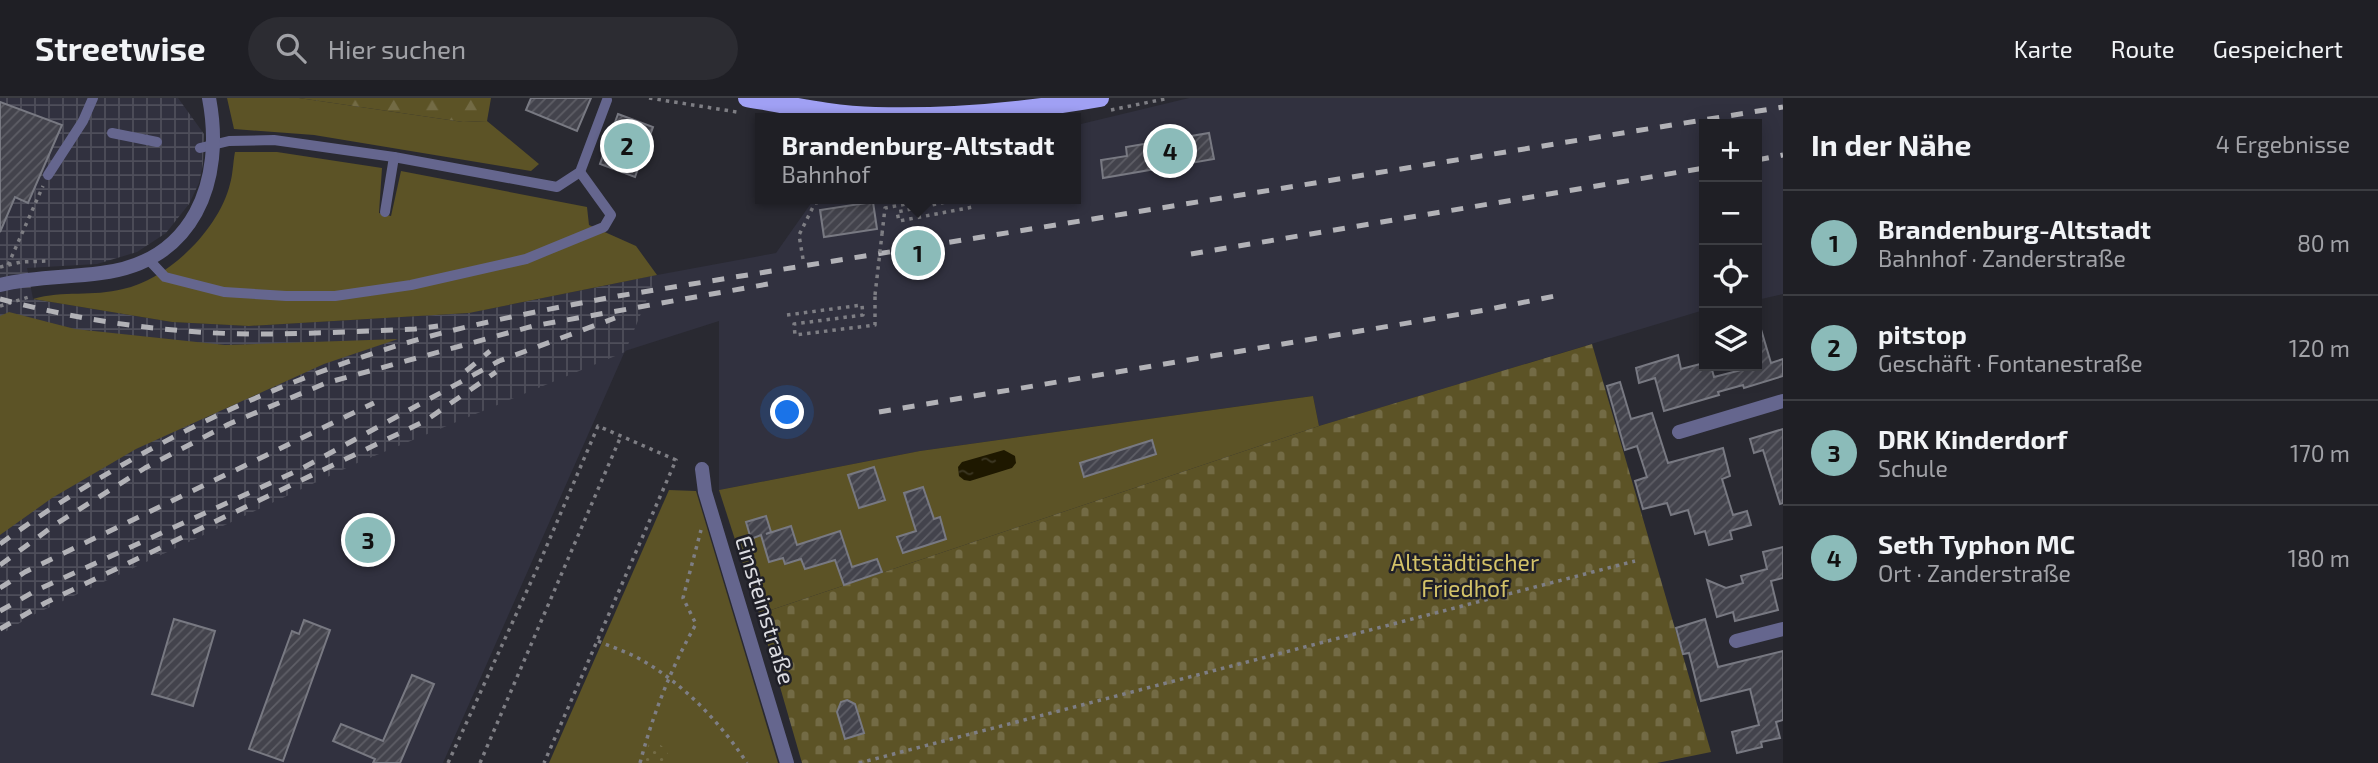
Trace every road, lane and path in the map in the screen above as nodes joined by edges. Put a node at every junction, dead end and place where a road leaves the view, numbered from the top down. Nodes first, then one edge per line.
1 (93, 98) edge
2 (209, 98) edge
3 (649, 98) edge
4 (747, 98) edge
5 (1169, 98) edge
6 (607, 100) dead end
7 (1101, 105) edge
8 (730, 111) dead end
9 (1068, 111) edge
10 (810, 113) edge
11 (1010, 113) edge
12 (111, 134) dead end
13 (157, 142) dead end
14 (207, 147) junction
15 (394, 157) junction
16 (580, 172) junction
17 (48, 175) joint
18 (814, 204) edge
19 (906, 204) edge
20 (936, 204) edge
21 (972, 204) edge
22 (385, 212) dead end
23 (148, 259) junction
24 (803, 259) dead end
25 (59, 262) dead end
26 (8, 264) junction
27 (0, 267) edge
28 (2, 279) edge
29 (38, 294) dead end
30 (0, 306) edge
31 (787, 315) dead end
32 (1783, 401) edge
33 (1679, 432) dead end
34 (621, 436) junction
35 (702, 469) dead end
36 (700, 532) dead end
37 (1635, 561) dead end
38 (1783, 629) edge
39 (598, 641) junction
40 (1736, 641) dead end
41 (668, 680) junction
42 (448, 763) edge
43 (480, 763) edge
44 (544, 763) edge
45 (640, 763) edge
46 (747, 763) edge
47 (787, 763) edge
48 (859, 763) edge

1 - 17 lane
2 - 14 street
3 - 8 path
4 - 10 main road
5 - 7 path
6 - 16 lane
7 - 9 main road
9 - 11 main road
12 - 13 lane
14 - 15 lane
14 - 23 street
15 - 16 lane
15 - 22 lane
16 - 23 lane
17 - 26 path
18 - 24 path
19 - 31 path, bridge
20 - 21 path
23 - 28 street
25 - 26 path
26 - 27 path
26 - 28 path
29 - 30 path
32 - 33 street
34 - 39 path
34 - 42 path
34 - 43 path
35 - 47 street, Einsteinstraße
36 - 41 path
37 - 48 path
38 - 40 street
39 - 41 path
39 - 44 path
41 - 45 path
41 - 46 path

